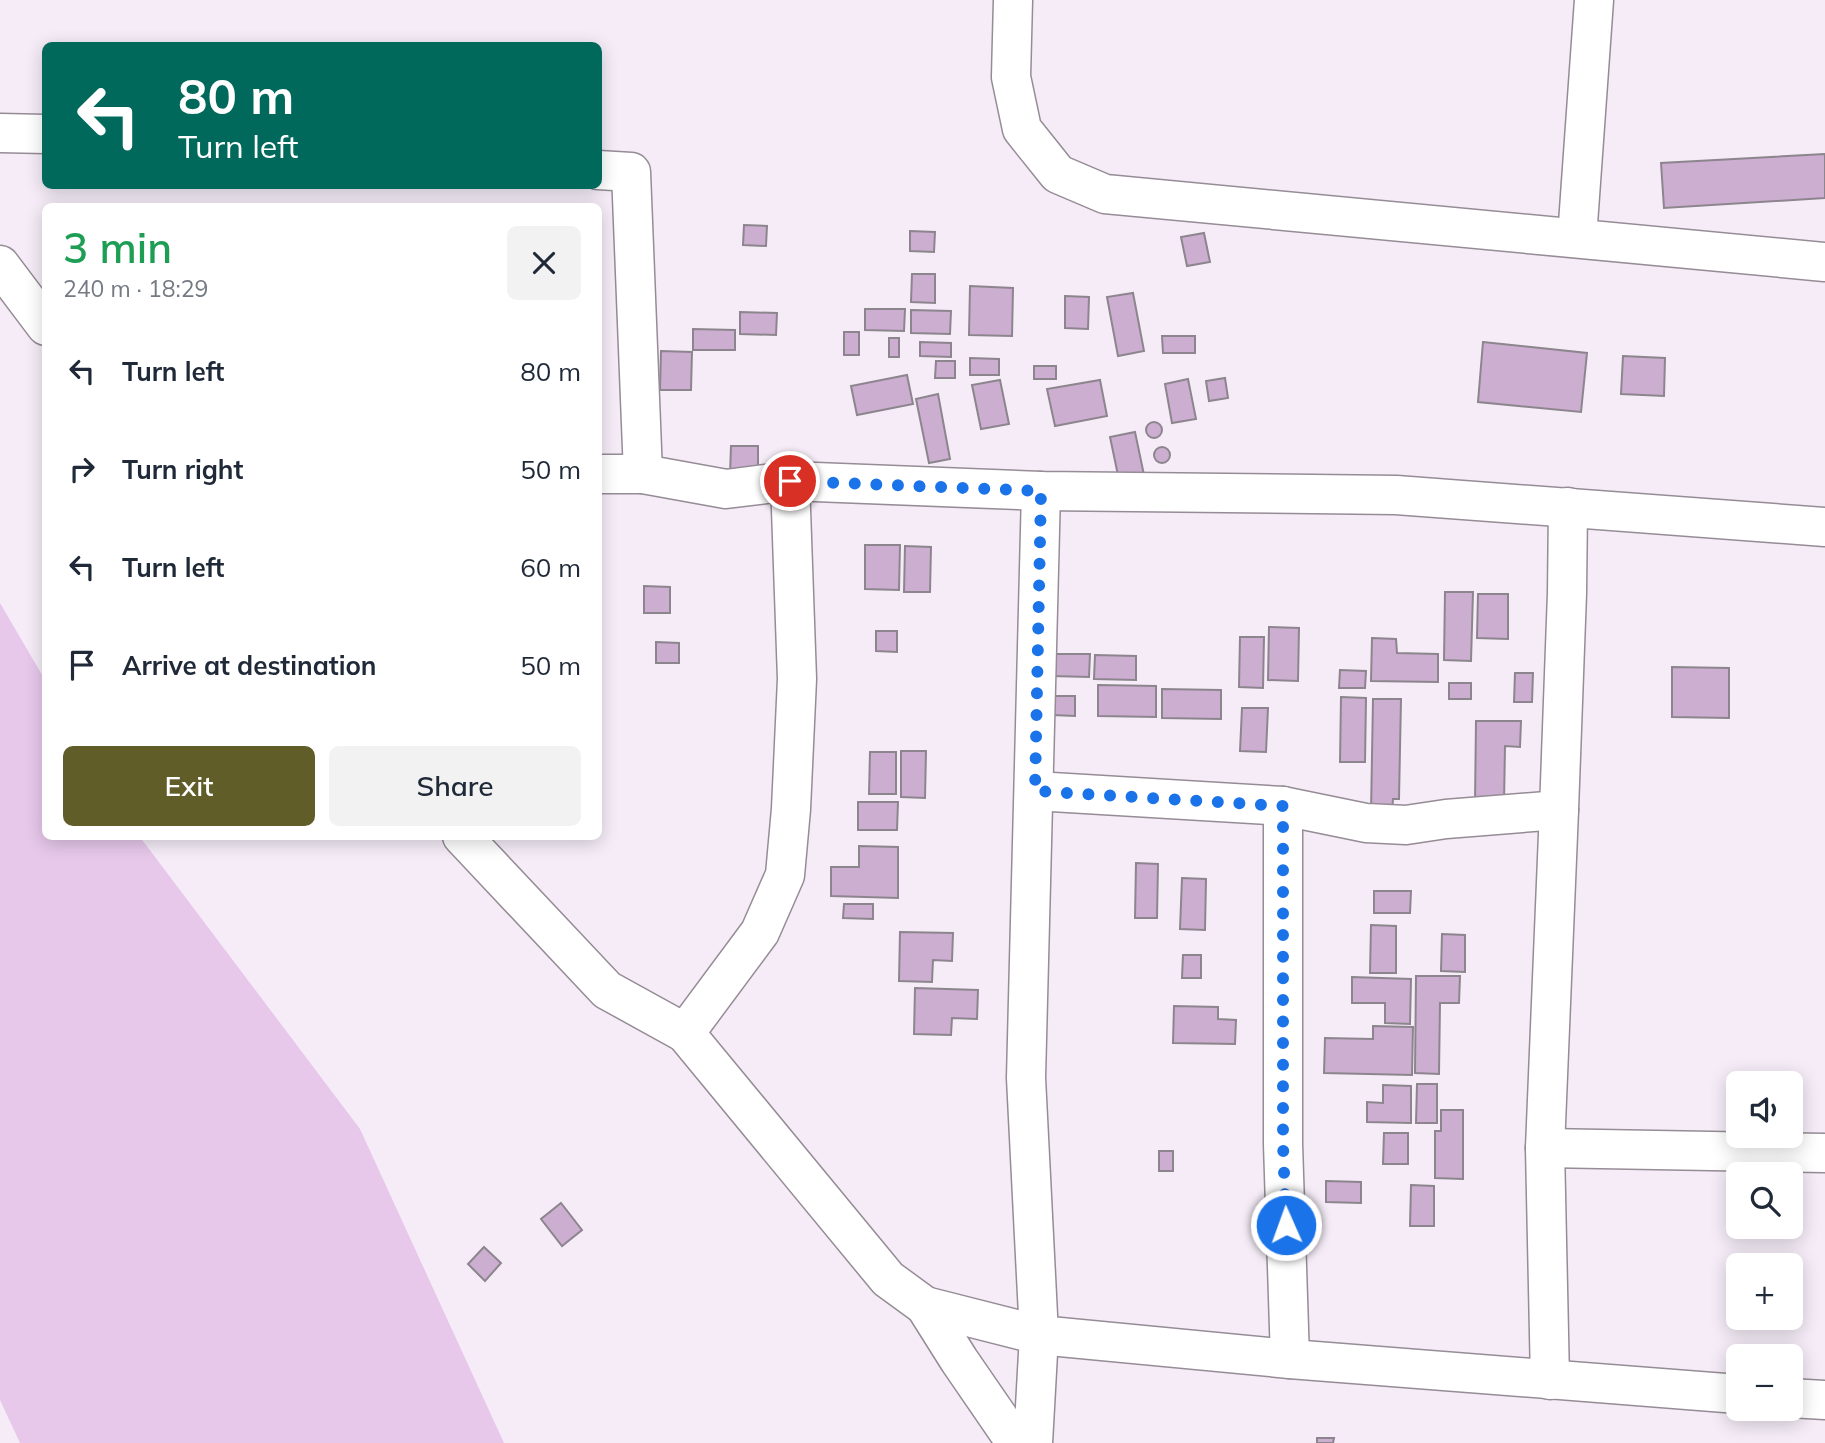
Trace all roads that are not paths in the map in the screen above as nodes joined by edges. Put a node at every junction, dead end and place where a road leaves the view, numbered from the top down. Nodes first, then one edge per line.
1 (1013, 0) edge
2 (1594, 0) edge
3 (0, 133) edge
4 (42, 134) edge
5 (602, 170) edge
6 (1577, 238) junction
7 (1825, 261) edge
8 (0, 265) edge
9 (42, 321) edge
10 (602, 474) edge
11 (643, 474) junction
12 (790, 481) junction
13 (1041, 491) junction
14 (1568, 507) junction
15 (1825, 527) edge
16 (1035, 791) junction
17 (1283, 806) junction
18 (1559, 810) junction
19 (466, 840) edge
20 (684, 1033) junction
21 (1545, 1148) junction
22 (1825, 1153) edge
23 (925, 1306) junction
24 (1039, 1335) junction
25 (1290, 1359) junction
26 (1550, 1380) junction
27 (1726, 1393) edge
28 (1803, 1399) edge
29 (1825, 1400) edge
30 (1016, 1443) edge
31 (1033, 1443) edge

1 - 6 street
2 - 6 street
3 - 4 street
5 - 11 street
6 - 7 street
8 - 9 street
10 - 11 street
11 - 12 street
12 - 13 street
12 - 20 street
13 - 14 street
13 - 16 street
14 - 15 street
14 - 18 street
16 - 17 street
16 - 24 street
17 - 18 street
17 - 25 street
18 - 21 street
19 - 20 street
20 - 23 street
21 - 22 street
21 - 26 street
23 - 24 street
23 - 30 street
24 - 25 street
24 - 31 street
25 - 26 street
26 - 27 street
28 - 29 street

